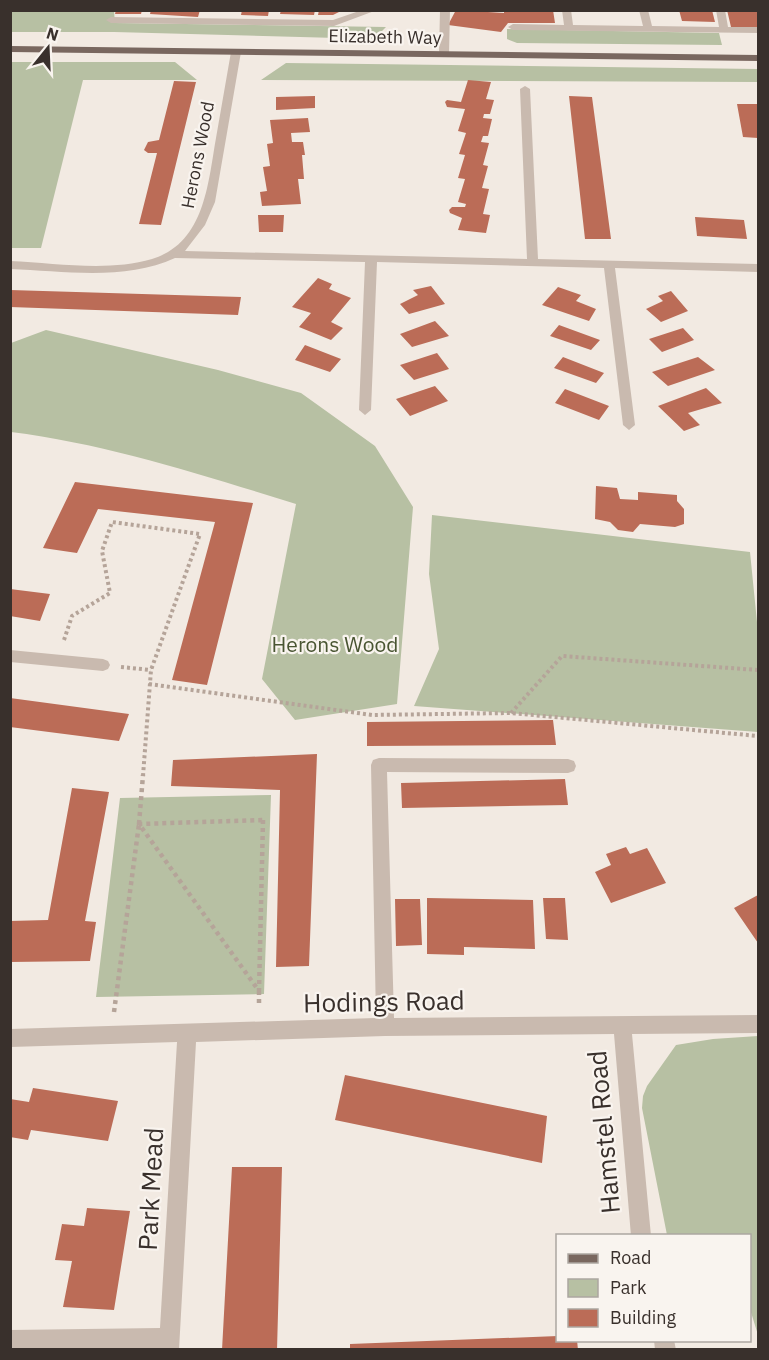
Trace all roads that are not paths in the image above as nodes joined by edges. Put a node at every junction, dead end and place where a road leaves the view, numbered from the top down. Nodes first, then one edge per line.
1 (223, 10) edge
2 (288, 10) edge
3 (373, 10) edge
4 (445, 10) edge
5 (566, 10) edge
6 (643, 10) edge
7 (720, 10) edge
8 (111, 20) dead end
9 (221, 21) junction
10 (286, 22) junction
11 (513, 27) dead end
12 (568, 28) junction
13 (648, 29) junction
14 (724, 30) junction
15 (759, 30) edge
16 (10, 49) edge
17 (236, 52) junction
18 (444, 54) junction
19 (759, 58) edge
20 (525, 89) dead end
21 (173, 254) junction
22 (370, 259) junction
23 (534, 263) junction
24 (10, 265) edge
25 (609, 265) junction
26 (759, 268) edge
27 (365, 410) dead end
28 (629, 425) dead end
29 (10, 656) edge
30 (103, 665) road end
31 (568, 766) dead end
32 (622, 1024) junction
33 (759, 1024) edge
34 (385, 1027) junction
35 (187, 1032) junction
36 (10, 1038) edge
37 (641, 1234) edge
38 (10, 1340) edge
39 (170, 1344) edge

1 - 9 street
2 - 10 street
3 - 10 street
4 - 18 street
5 - 12 street
6 - 13 street
7 - 14 street
8 - 9 street
9 - 10 street
11 - 12 street
12 - 13 street
13 - 14 street
14 - 15 street
16 - 17 main road, Elizabeth Way
17 - 18 main road, Elizabeth Way
17 - 21 street, Herons Wood
18 - 19 main road, Elizabeth Way
20 - 23 street
21 - 22 street, Herons Wood
21 - 24 street, Herons Wood
22 - 23 street, Herons Wood
22 - 27 street
23 - 25 street, Herons Wood
25 - 26 street, Herons Wood
25 - 28 street
29 - 30 street
31 - 34 street
32 - 33 street, Hodings Road
32 - 34 street, Hodings Road
32 - 37 street, Hamstel Road
34 - 35 street, Hodings Road
35 - 36 street, Hodings Road
35 - 39 street, Park Mead
38 - 39 street

